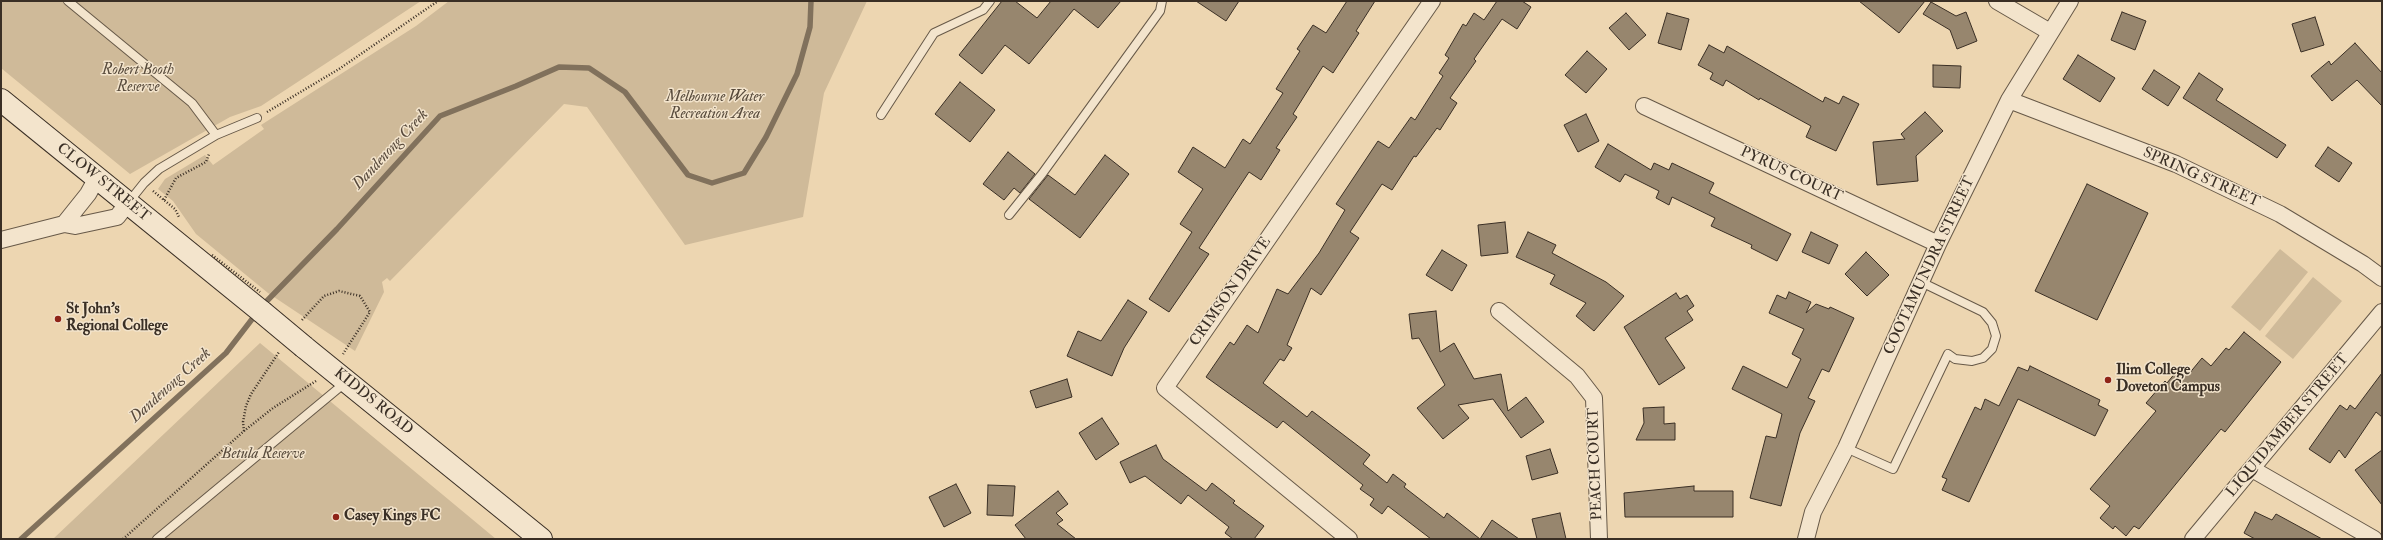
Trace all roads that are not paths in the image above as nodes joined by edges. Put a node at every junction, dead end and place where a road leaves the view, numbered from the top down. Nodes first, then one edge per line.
1 (68, 1) edge
2 (990, 1) edge
3 (1162, 1) edge
4 (1432, 1) edge
5 (1997, 1) edge
6 (2070, 1) edge
7 (2050, 32) junction
8 (1, 100) edge
9 (2009, 100) junction
10 (1644, 106) dead end
11 (881, 114) dead end
12 (257, 118) road end
13 (216, 135) junction
14 (97, 178) junction
15 (128, 203) junction
16 (1010, 215) dead end
17 (64, 224) junction
18 (1, 240) edge
19 (1938, 244) junction
20 (205, 266) joint
21 (2382, 278) edge
22 (1921, 282) junction
23 (1499, 311) dead end
24 (2382, 312) edge
25 (347, 381) junction
26 (1846, 448) junction
27 (2252, 469) junction
28 (157, 539) edge
29 (541, 539) edge
30 (1349, 539) edge
31 (1599, 539) edge
32 (1806, 539) edge
33 (2193, 539) edge
34 (2374, 539) edge

1 - 13 lane
2 - 11 lane
3 - 16 lane
4 - 30 street, CRIMSON DRIVE
5 - 7 street
6 - 7 street, COOTAMUNDRA STREET
7 - 9 street, COOTAMUNDRA STREET
8 - 14 main road, CLOW STREET
9 - 19 street, COOTAMUNDRA STREET
9 - 21 street, SPRING STREET
10 - 19 street, PYRUS COURT
12 - 13 lane
13 - 15 lane
14 - 15 main road, CLOW STREET
14 - 17 street
15 - 17 street
15 - 20 main road, CLOW STREET
17 - 18 street
19 - 22 street, COOTAMUNDRA STREET
20 - 25 main road, KIDDS ROAD, bridge
22 - 26 street, COOTAMUNDRA STREET
22 - 26 lane
23 - 31 street, PEACH COURT
24 - 27 street, LIQUIDAMBER STREET
25 - 28 lane
25 - 29 main road, KIDDS ROAD
26 - 32 street, COOTAMUNDRA STREET
27 - 33 street, LIQUIDAMBER STREET
27 - 34 street

